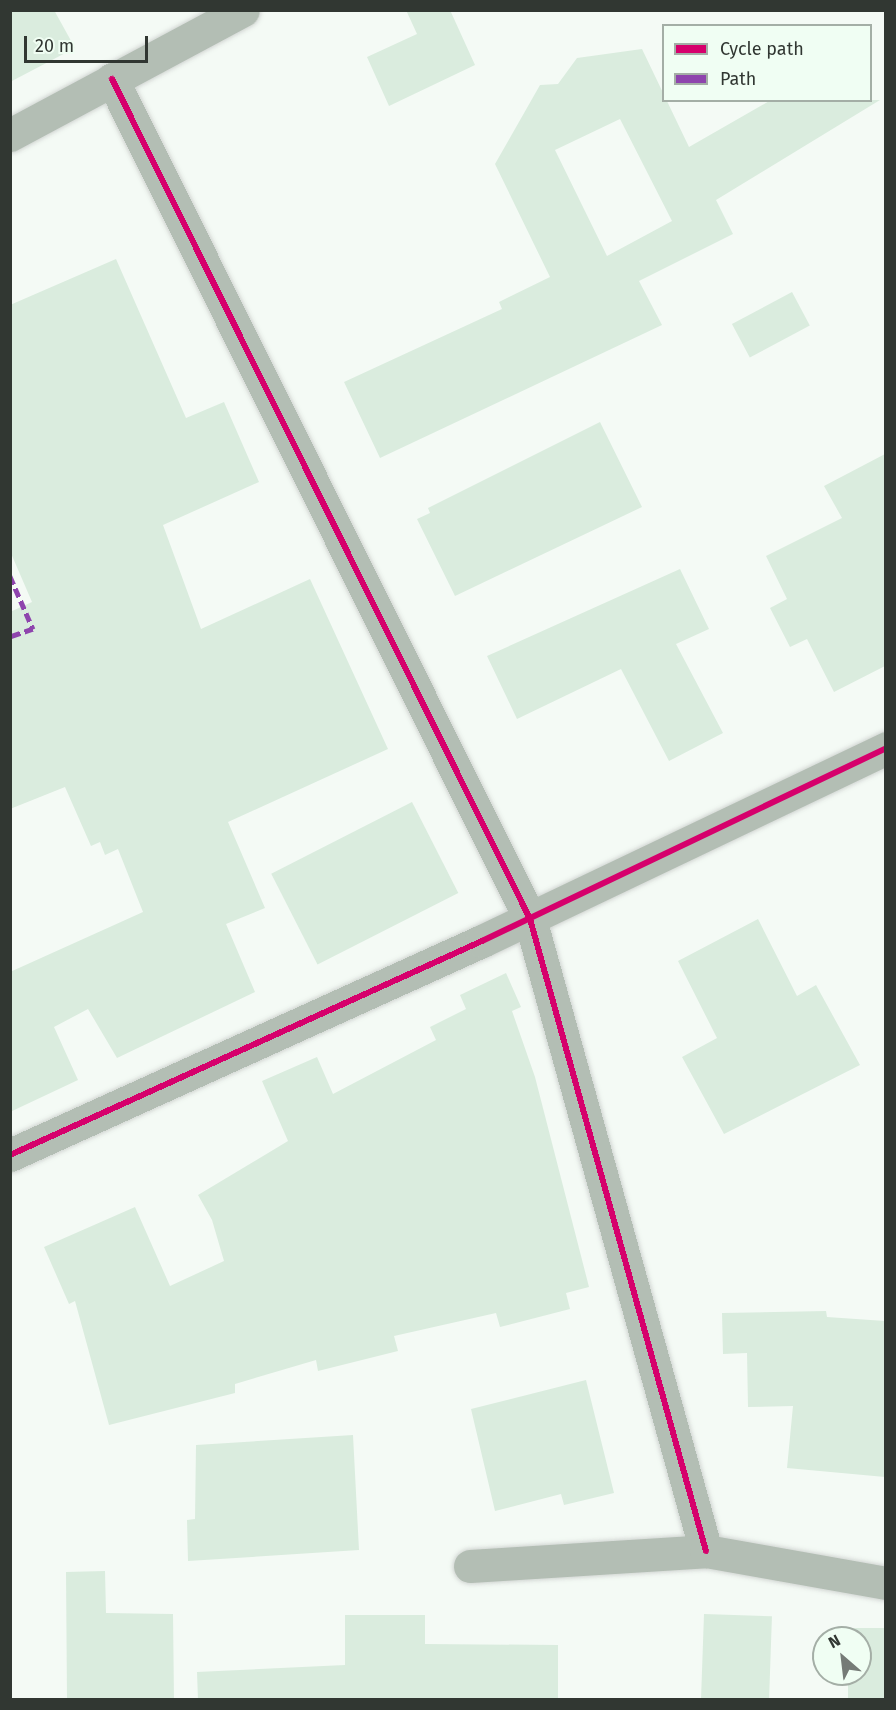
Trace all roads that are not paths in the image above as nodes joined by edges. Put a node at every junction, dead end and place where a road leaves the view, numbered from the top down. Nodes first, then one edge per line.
1 (243, 10) edge
2 (112, 78) junction
3 (10, 135) edge
4 (885, 748) edge
5 (530, 919) junction
6 (10, 1155) edge
7 (706, 1551) junction
8 (470, 1566) dead end
9 (885, 1583) edge

1 - 2 street
2 - 3 street
2 - 5 street
4 - 5 street
5 - 6 street
5 - 7 street
7 - 8 street
7 - 9 street

